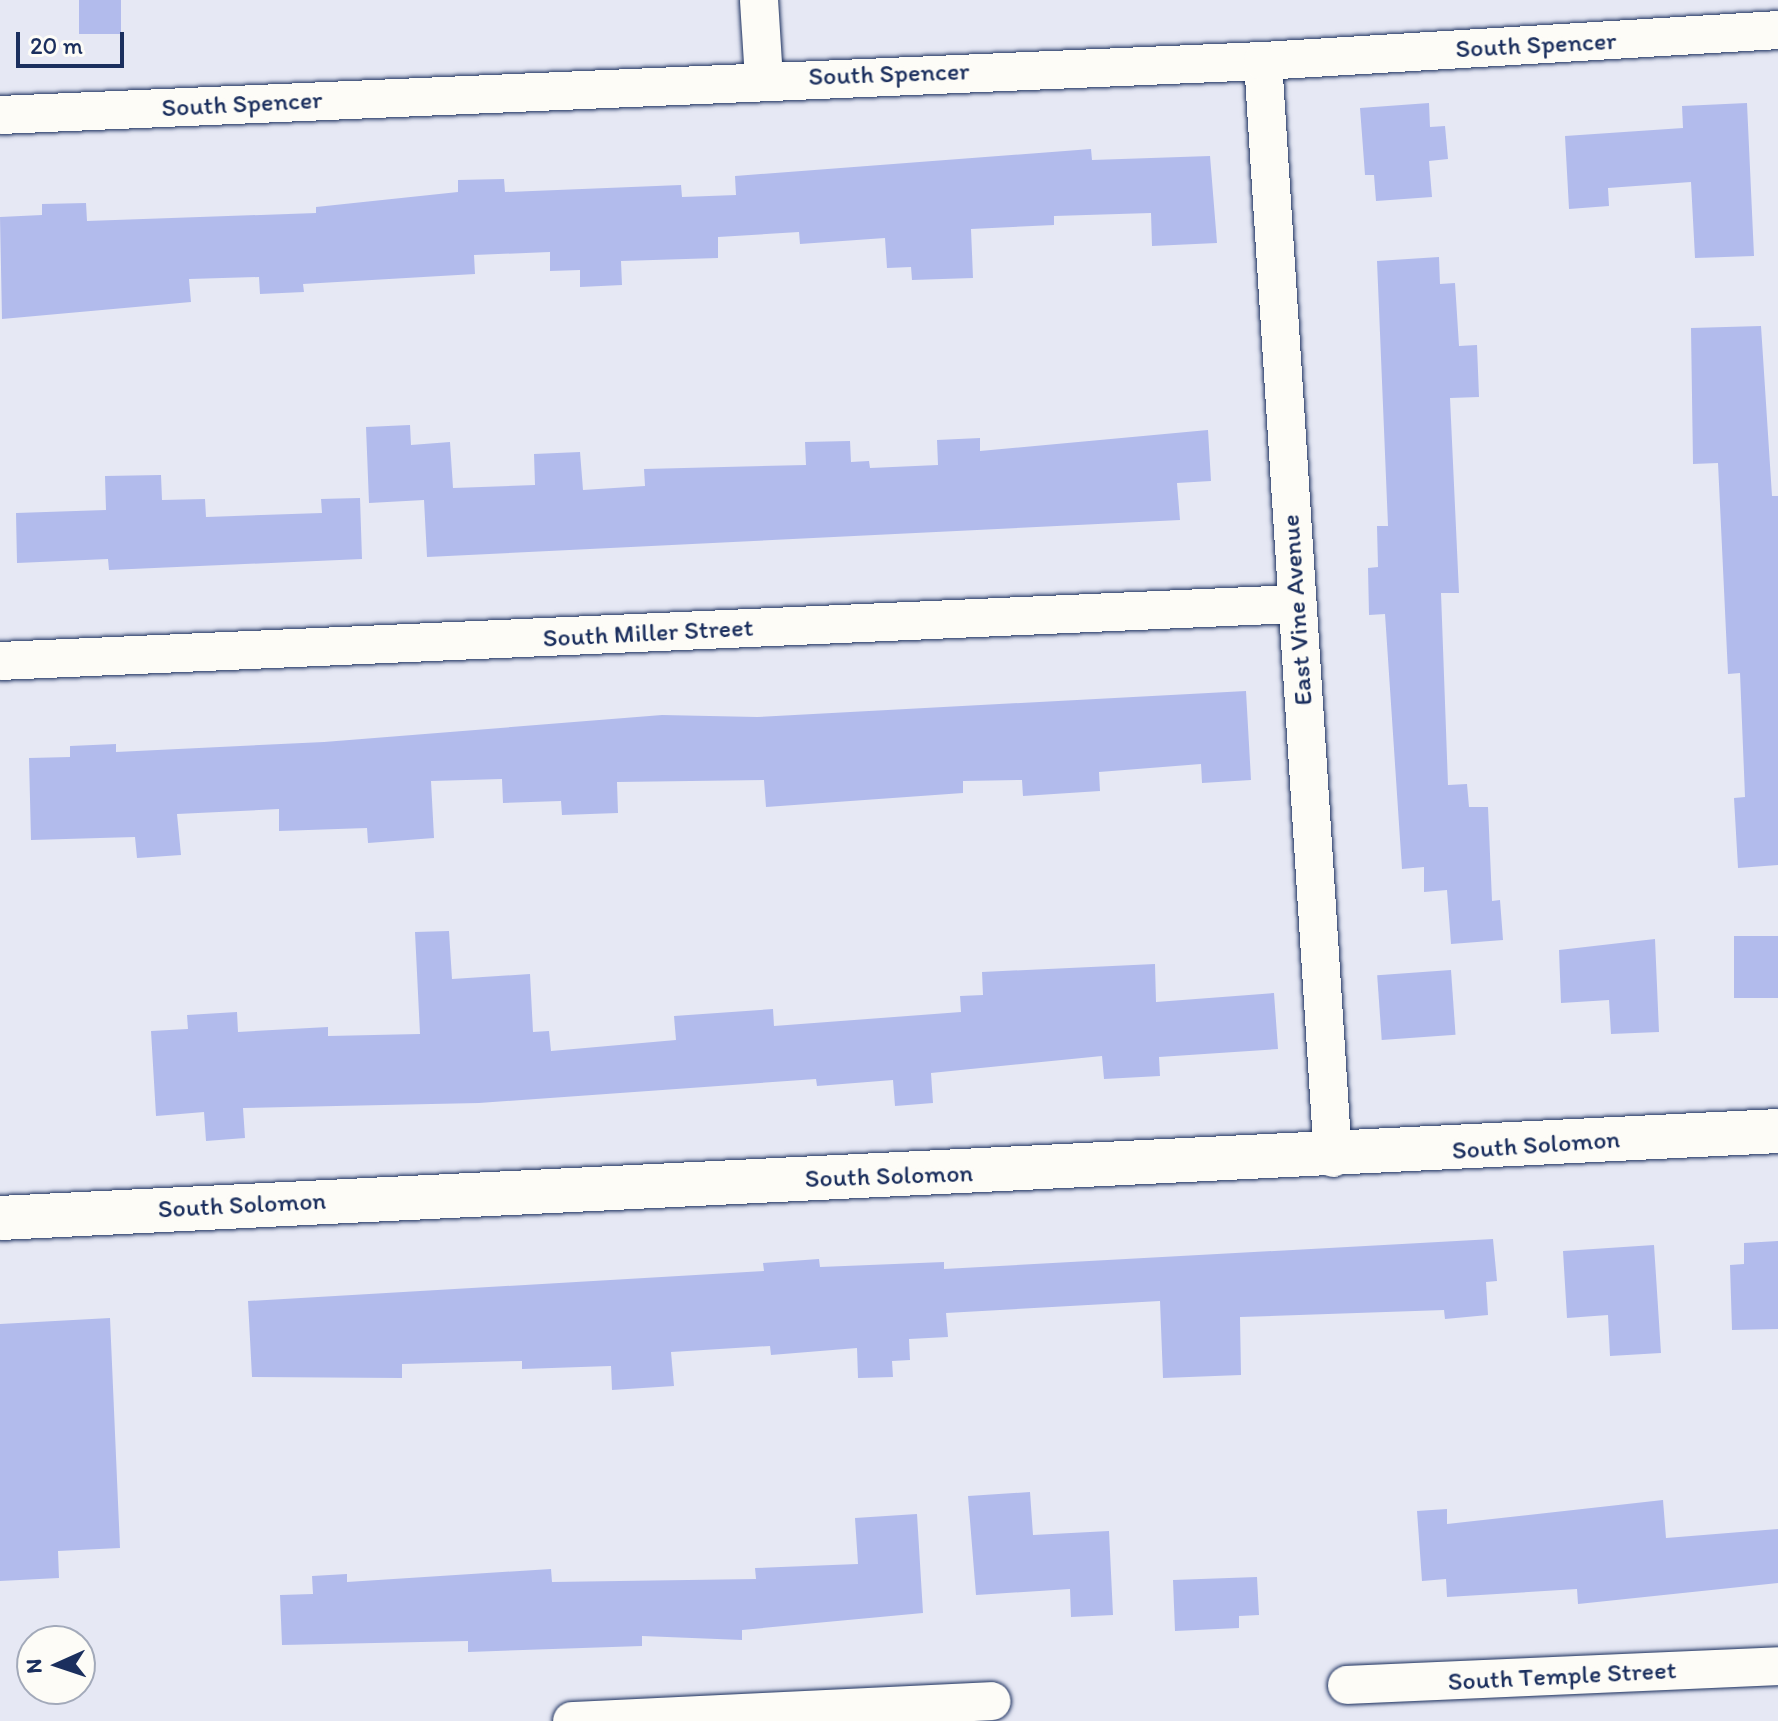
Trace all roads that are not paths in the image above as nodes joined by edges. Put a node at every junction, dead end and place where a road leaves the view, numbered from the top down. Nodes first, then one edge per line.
1 (759, 0) edge
2 (1778, 30) edge
3 (1263, 61) junction
4 (764, 79) junction
5 (0, 115) edge
6 (1297, 604) junction
7 (0, 661) edge
8 (1778, 1131) edge
9 (1333, 1158) junction
10 (0, 1218) edge
11 (1778, 1666) edge
12 (1347, 1685) dead end
13 (992, 1701) dead end
14 (572, 1721) edge

1 - 4 street
2 - 3 street, South Spencer
3 - 4 street, South Spencer
3 - 6 street, East Vine Avenue
4 - 5 street, South Spencer
6 - 7 street, South Miller Street
6 - 9 street, East Vine Avenue
8 - 9 street, South Solomon
9 - 10 street, South Solomon
11 - 12 street, South Temple Street
13 - 14 street

